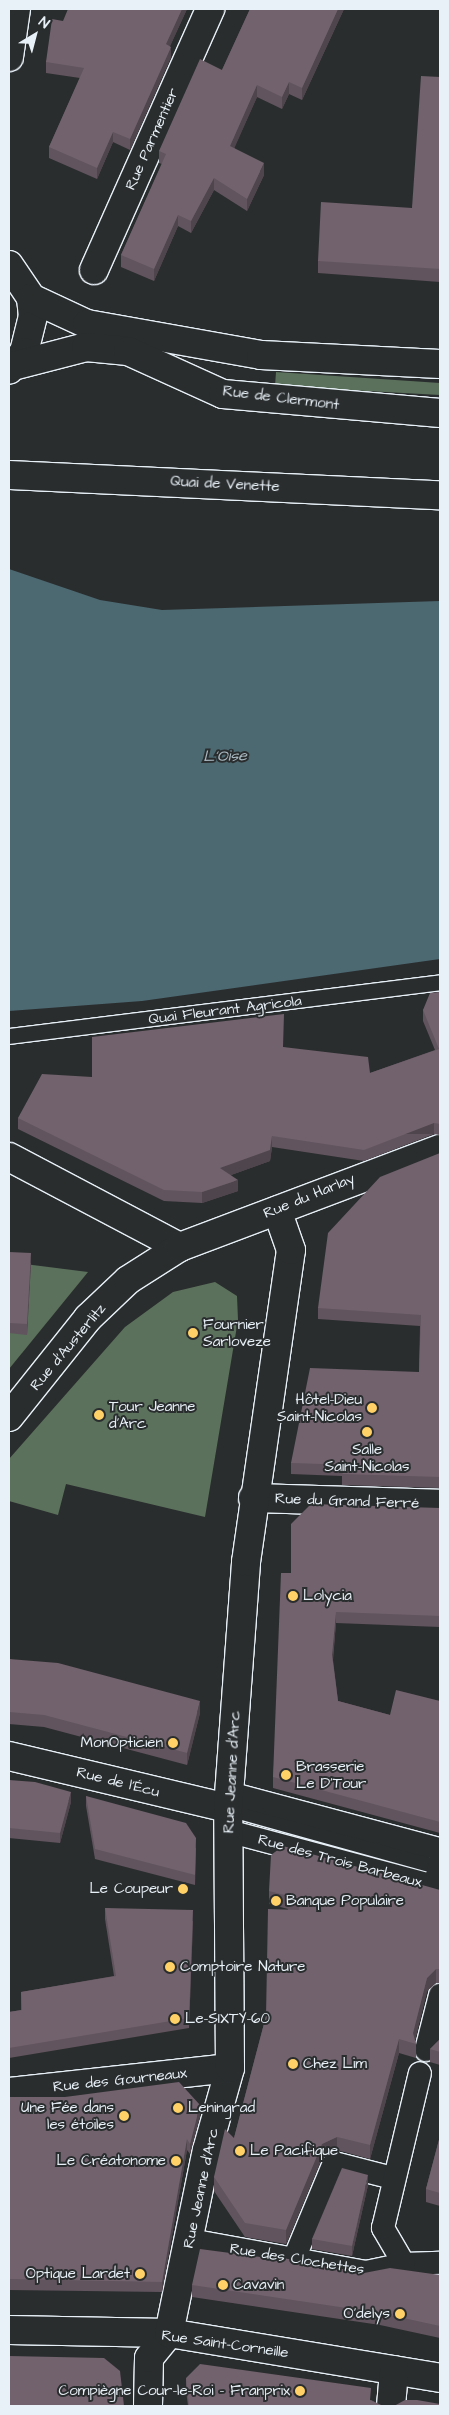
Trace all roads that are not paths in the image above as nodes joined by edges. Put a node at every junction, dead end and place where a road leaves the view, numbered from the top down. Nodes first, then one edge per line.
1 (16, 9) edge
2 (210, 9) edge
3 (9, 57) edge
4 (9, 264) edge
5 (94, 270) dead end
6 (30, 298) junction
7 (440, 364) edge
8 (11, 368) edge
9 (440, 413) edge
10 (9, 475) edge
11 (440, 495) edge
12 (440, 982) edge
13 (9, 1036) edge
14 (440, 1149) edge
15 (9, 1157) edge
16 (277, 1210) junction
17 (180, 1247) junction
18 (9, 1418) edge
19 (253, 1498) junction
20 (440, 1504) edge
21 (9, 1756) edge
22 (228, 1810) junction
23 (437, 1863) edge
24 (439, 2002) edge
25 (426, 2050) dead end
26 (230, 2068) junction
27 (420, 2073) dead end
28 (9, 2092) edge
29 (393, 2178) junction
30 (190, 2240) junction
31 (294, 2259) junction
32 (440, 2263) edge
33 (404, 2264) junction
34 (9, 2330) edge
35 (169, 2333) junction
36 (394, 2370) junction
37 (440, 2378) edge
38 (148, 2406) edge
39 (390, 2406) edge

1 - 3 street
2 - 5 street, Rue Parmentier
4 - 6 street
6 - 7 street
6 - 8 street
8 - 9 street, Rue de Clermont
10 - 11 street, Quai de Venette
12 - 13 lane, Quai Fleurant Agricola
14 - 16 street, Rue du Harlay
15 - 17 street
16 - 17 street, Rue du Harlay
16 - 19 street, Rue Jeanne d'Arc
17 - 18 street, Rue d'Austerlitz
19 - 20 street, Rue du Grand Ferré
19 - 22 street, Rue Jeanne d'Arc
21 - 22 street, Rue de l'Écu
22 - 23 street, Rue des Trois Barbeaux
22 - 23 street, Rue des Trois Barbeaux
22 - 26 street, Rue Jeanne d'Arc
24 - 25 street
26 - 28 street, Rue des Gourneaux
26 - 30 street, Rue Jeanne d'Arc
27 - 29 street
29 - 31 street
29 - 33 street
30 - 31 street, Rue des Clochettes
30 - 35 street, Rue Jeanne d'Arc
31 - 33 street, Rue des Clochettes
32 - 33 street, Rue des Clochettes
34 - 35 street, Rue Saint-Corneille
35 - 36 street, Rue Saint-Corneille
35 - 38 street
36 - 37 street, Rue Saint-Corneille
36 - 39 street

